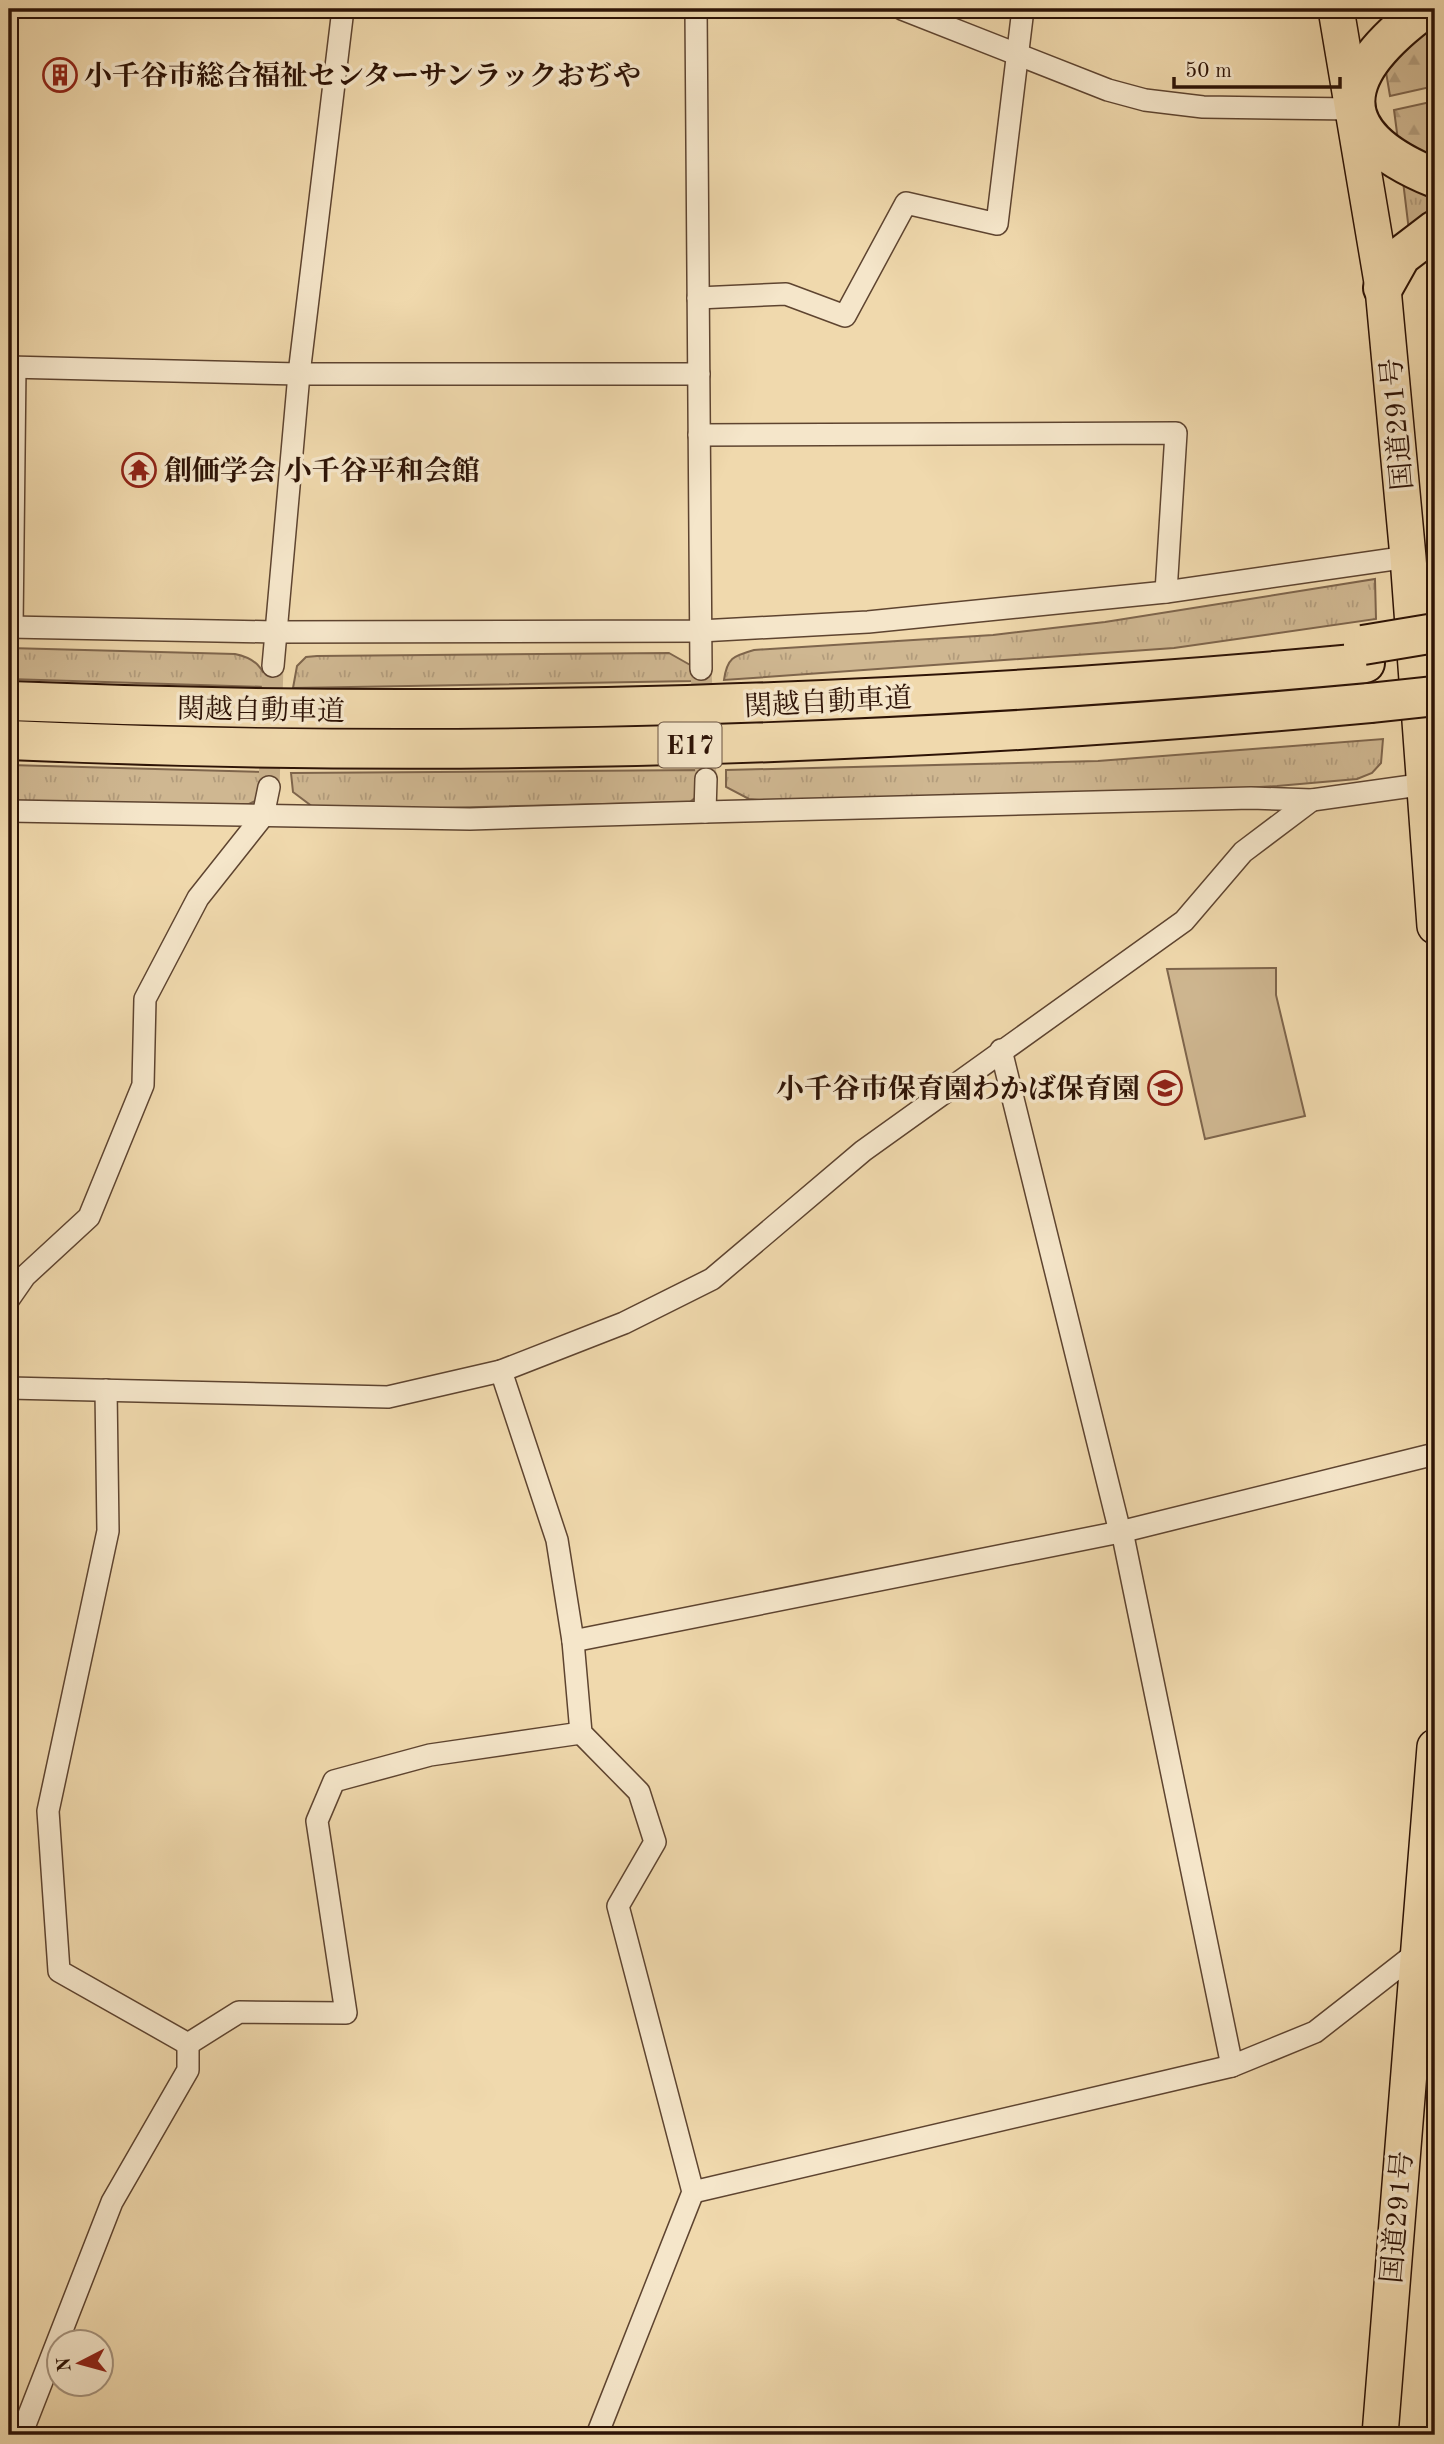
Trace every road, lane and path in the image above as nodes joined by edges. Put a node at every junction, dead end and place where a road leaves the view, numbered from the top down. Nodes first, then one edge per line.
1 (343, 9) edge
2 (696, 9) edge
3 (902, 9) edge
4 (1023, 9) edge
5 (1336, 9) edge
6 (1425, 9) edge
7 (1018, 54) junction
8 (1354, 109) junction
9 (1435, 178) edge
10 (1435, 230) edge
11 (1383, 288) junction
12 (698, 298) junction
13 (12, 367) edge
14 (299, 374) junction
15 (699, 374) junction
16 (699, 435) junction
17 (1408, 557) junction
18 (1166, 592) junction
19 (11, 628) edge
20 (700, 631) junction
21 (275, 632) junction
22 (1435, 633) edge
23 (1364, 654) junction
24 (1435, 655) edge
25 (273, 666) tunnel mouth
26 (701, 669) tunnel mouth
27 (1435, 696) edge
28 (9, 701) edge
29 (1370, 709) junction
30 (1435, 709) edge
31 (9, 740) edge
32 (706, 779) tunnel mouth
33 (1430, 784) edge
34 (269, 787) tunnel mouth
35 (1312, 800) junction
36 (9, 811) edge
37 (705, 811) junction
38 (264, 816) junction
39 (1435, 926) edge
40 (1001, 1050) junction
41 (9, 1299) edge
42 (501, 1371) junction
43 (9, 1388) edge
44 (106, 1390) junction
45 (1435, 1454) edge
46 (1121, 1532) junction
47 (573, 1641) junction
48 (581, 1733) junction
49 (1435, 1747) edge
50 (1426, 1942) edge
51 (188, 2044) junction
52 (1232, 2066) junction
53 (693, 2192) junction
54 (21, 2435) edge
55 (597, 2435) edge
56 (1380, 2435) edge

1 - 14 street
2 - 12 street
3 - 7 street
4 - 7 street
5 - 8 highway, 国道291号
6 - 8 highway
7 - 8 street
7 - 12 street
8 - 9 highway
8 - 11 highway, 国道291号
10 - 11 highway
11 - 17 highway, 国道291号
12 - 15 street
13 - 14 street
13 - 19 street
14 - 15 street
14 - 21 street
15 - 16 street
16 - 18 street
16 - 20 street
17 - 18 street
17 - 33 highway, 国道291号
18 - 20 street
19 - 21 street
20 - 21 street
20 - 26 street
21 - 25 street
22 - 23 highway, bridge
23 - 24 highway, 関越自動車道
23 - 28 highway, 関越自動車道 / E17
27 - 29 highway, 関越自動車道, bridge
29 - 30 highway
29 - 31 highway, 関越自動車道 / E17
32 - 37 street
33 - 35 street
33 - 39 highway, 国道291号
34 - 38 street
35 - 37 street
35 - 40 street
36 - 38 street
37 - 38 street
38 - 41 street
40 - 42 street
40 - 46 street
42 - 44 street
42 - 47 street
43 - 44 street
44 - 51 street
45 - 46 street
46 - 47 street
46 - 52 street
47 - 48 street
48 - 51 street
48 - 53 street
49 - 50 highway, 国道291号
50 - 52 street
50 - 56 highway, 国道291号
51 - 54 street
52 - 53 street
53 - 55 street

